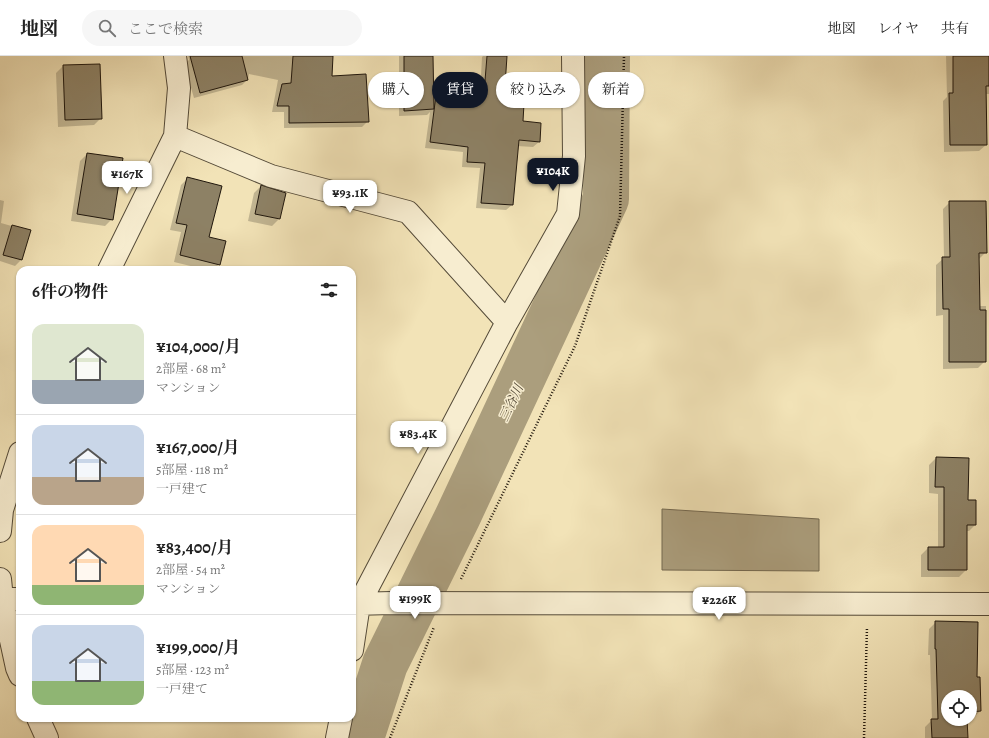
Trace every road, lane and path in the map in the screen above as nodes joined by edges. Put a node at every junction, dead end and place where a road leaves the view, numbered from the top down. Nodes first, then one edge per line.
1 (175, 56) edge
2 (573, 56) edge
3 (624, 56) edge
4 (175, 136) junction
5 (111, 266) edge
6 (507, 322) junction
7 (16, 466) edge
8 (0, 531) edge
9 (7, 593) edge
10 (356, 604) edge
11 (443, 604) junction
12 (867, 604) junction
13 (989, 604) edge
14 (16, 660) edge
15 (40, 722) edge
16 (340, 722) edge
17 (47, 738) edge
18 (338, 738) edge
19 (390, 738) edge
20 (864, 738) edge

1 - 4 street
2 - 6 street
3 - 11 path
4 - 5 street
4 - 6 street
6 - 10 street
7 - 8 street
9 - 14 street
10 - 11 street
11 - 12 street
11 - 19 path
12 - 13 street
12 - 20 path
15 - 17 street
16 - 18 street

